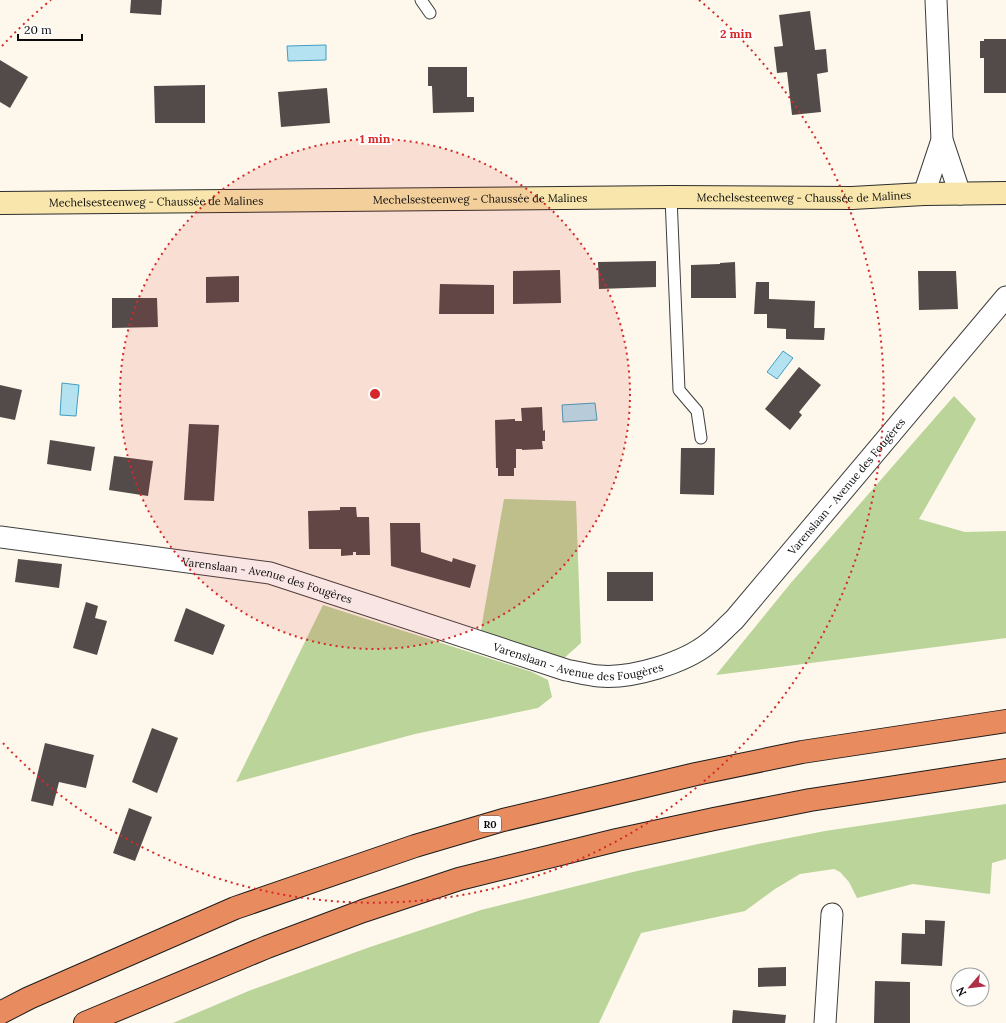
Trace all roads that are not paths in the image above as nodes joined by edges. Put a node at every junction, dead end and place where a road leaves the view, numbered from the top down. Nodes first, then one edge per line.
1 (421, 0) edge
2 (936, 0) edge
3 (430, 13) dead end
4 (942, 140) junction
5 (1006, 193) edge
6 (924, 194) junction
7 (960, 194) junction
8 (671, 197) junction
9 (0, 203) edge
10 (1006, 297) edge
11 (701, 438) dead end
12 (0, 537) edge
13 (1006, 721) edge
14 (1006, 770) edge
15 (832, 914) dead end
16 (0, 1012) edge
17 (85, 1023) edge
18 (824, 1023) edge

1 - 3 lane
2 - 4 street
4 - 6 street
4 - 7 street
5 - 7 main road, Mechelsesteenweg - Chaussée de Malines
6 - 7 main road, Mechelsesteenweg - Chaussée de Malines
6 - 8 main road, Mechelsesteenweg - Chaussée de Malines
8 - 9 main road, Mechelsesteenweg - Chaussée de Malines
8 - 11 lane
10 - 12 street, Varenslaan - Avenue des Fougères
13 - 16 highway, R0
14 - 17 highway
15 - 18 street

